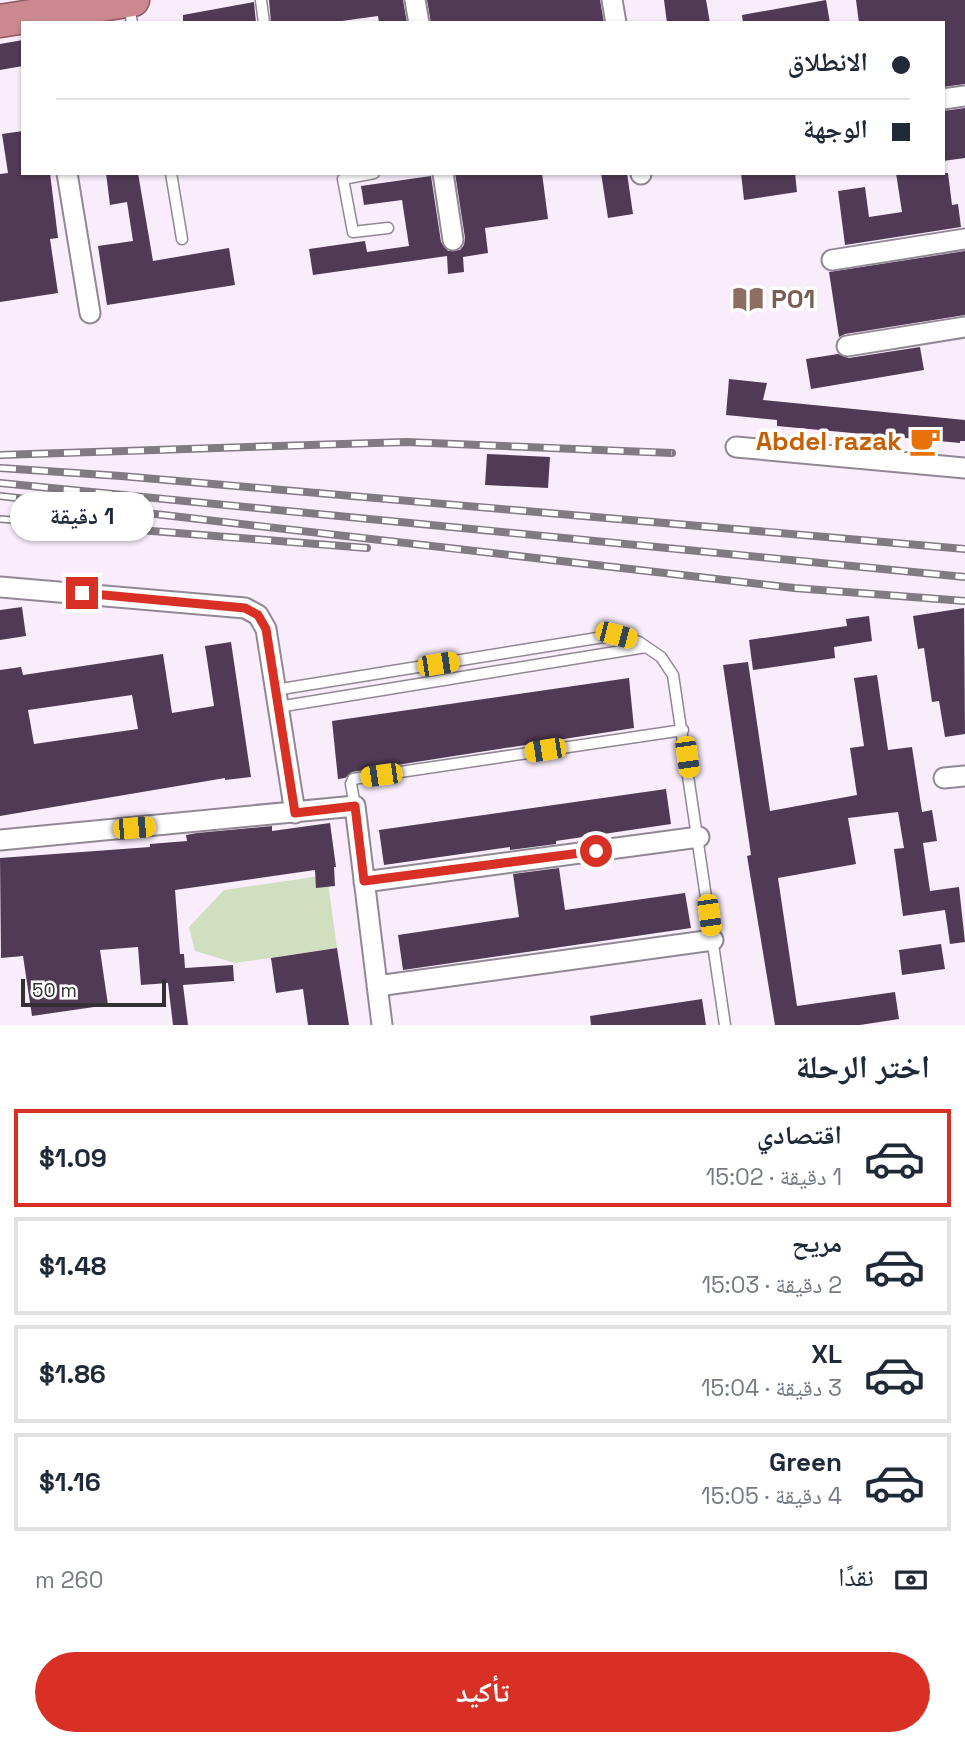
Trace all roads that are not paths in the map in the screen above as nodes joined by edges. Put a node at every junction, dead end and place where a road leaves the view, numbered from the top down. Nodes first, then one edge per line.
1 (261, 0) edge
2 (415, 0) edge
3 (612, 0) edge
4 (117, 1) edge
5 (41, 12) edge
6 (0, 20) edge
7 (131, 21) edge
8 (264, 21) edge
9 (419, 21) edge
10 (616, 21) edge
11 (965, 96) edge
12 (945, 99) edge
13 (67, 175) edge
14 (171, 175) edge
15 (364, 175) edge
16 (443, 175) edge
17 (388, 229) dead end
18 (181, 239) dead end
19 (965, 239) edge
20 (453, 240) dead end
21 (832, 260) dead end
22 (90, 313) dead end
23 (965, 327) edge
24 (847, 346) dead end
25 (736, 447) dead end
26 (965, 468) edge
27 (0, 587) edge
28 (646, 647) junction
29 (277, 699) junction
30 (683, 730) junction
31 (965, 776) edge
32 (944, 778) dead end
33 (355, 806) junction
34 (295, 813) junction
35 (699, 837) junction
36 (0, 840) edge
37 (364, 881) junction
38 (713, 940) junction
39 (377, 986) junction
40 (382, 1025) edge
41 (725, 1025) edge

1 - 8 lane
2 - 9 street
3 - 10 street
4 - 5 highway
4 - 7 lane
5 - 6 highway
11 - 12 street
13 - 22 street
14 - 18 lane
15 - 17 lane
16 - 20 street
19 - 21 street
23 - 24 street
25 - 26 street
27 - 29 street
28 - 29 lane
28 - 29 lane
28 - 30 lane
29 - 34 street
30 - 33 lane
30 - 35 lane
31 - 32 street
33 - 34 street
33 - 37 street
34 - 36 street
35 - 37 street
35 - 38 lane
37 - 39 street
38 - 39 street
38 - 41 lane
39 - 40 street

